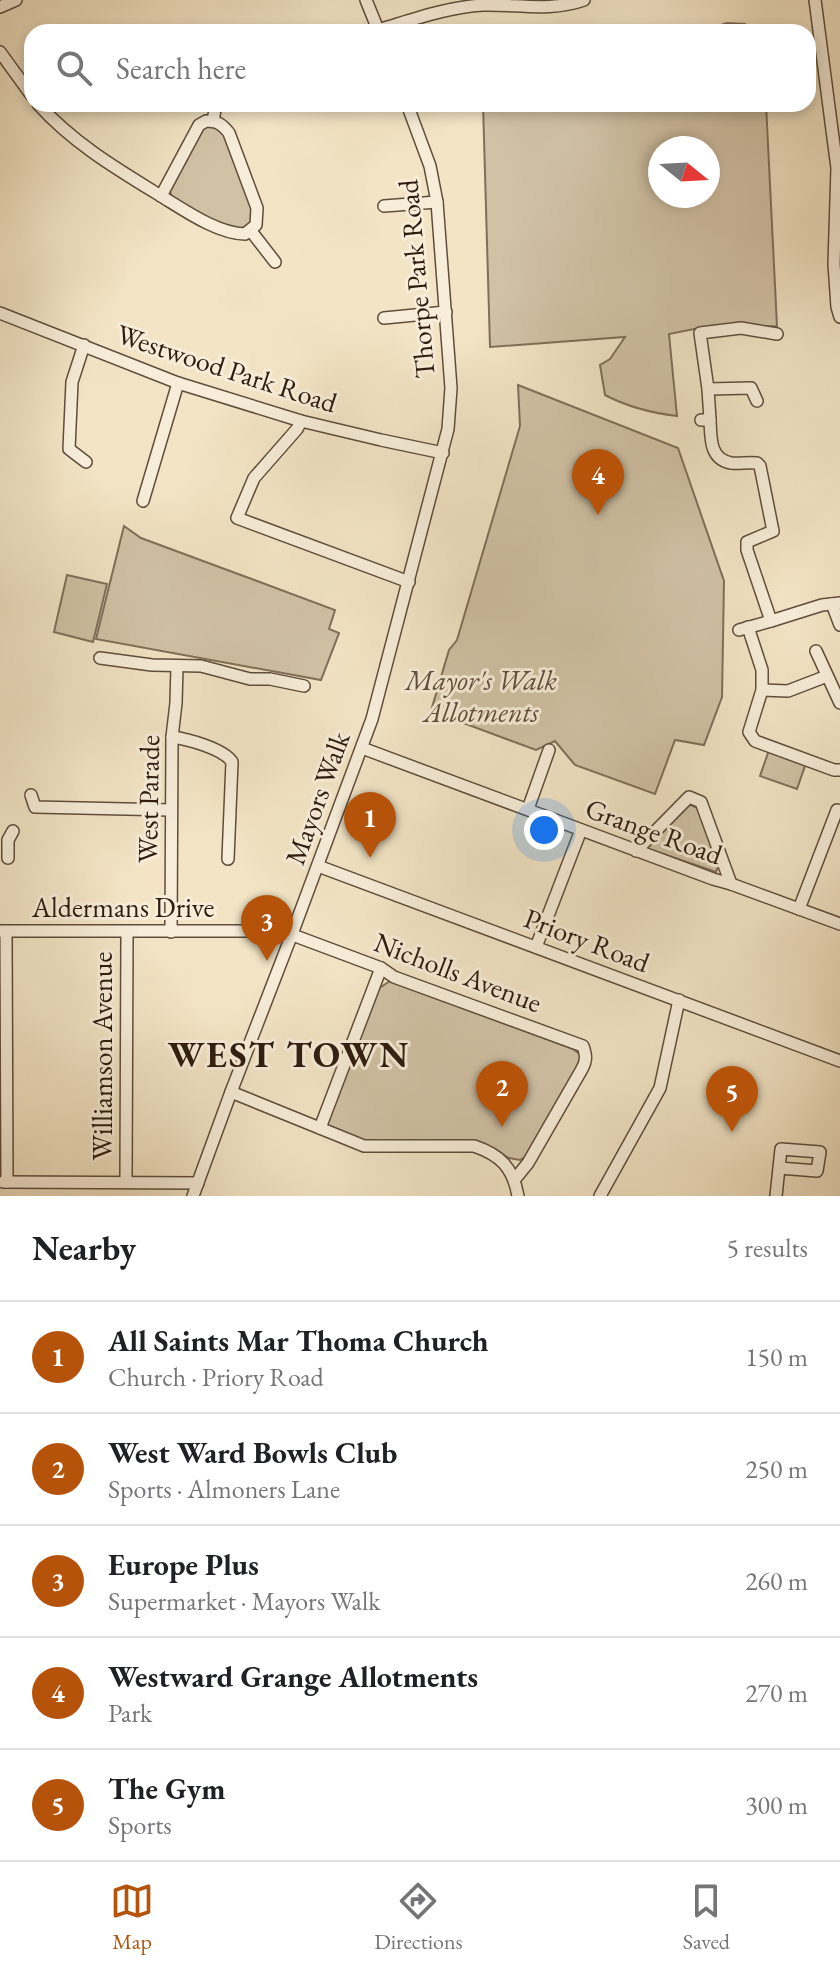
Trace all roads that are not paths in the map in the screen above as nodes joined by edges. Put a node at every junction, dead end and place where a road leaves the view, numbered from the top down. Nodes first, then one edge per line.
1 (16, 0) edge
2 (366, 0) edge
3 (584, 0) edge
4 (815, 0) edge
5 (506, 2) edge
6 (0, 7) edge
7 (375, 24) edge
8 (404, 24) edge
9 (0, 52) edge
10 (24, 85) edge
11 (46, 112) edge
12 (215, 112) edge
13 (410, 112) edge
14 (213, 121) junction
15 (836, 127) edge
16 (161, 196) junction
17 (437, 202) junction
18 (384, 206) dead end
19 (251, 231) junction
20 (275, 262) dead end
21 (446, 312) junction
22 (0, 313) edge
23 (840, 317) edge
24 (384, 318) dead end
25 (777, 334) dead end
26 (84, 345) junction
27 (178, 383) junction
28 (708, 389) junction
29 (757, 401) dead end
30 (301, 421) junction
31 (443, 453) junction
32 (86, 462) dead end
33 (143, 501) dead end
34 (409, 582) junction
35 (836, 604) edge
36 (771, 621) junction
37 (840, 625) edge
38 (816, 651) dead end
39 (100, 658) dead end
40 (177, 667) junction
41 (827, 676) junction
42 (304, 686) dead end
43 (762, 690) junction
44 (840, 703) edge
45 (172, 737) junction
46 (362, 748) junction
47 (549, 750) dead end
48 (840, 770) edge
49 (31, 795) dead end
50 (528, 809) junction
51 (171, 810) junction
52 (837, 810) dead end
53 (581, 830) junction
54 (7, 837) edge
55 (636, 851) junction
56 (8, 858) dead end
57 (228, 859) dead end
58 (318, 866) junction
59 (731, 884) junction
60 (799, 909) junction
61 (840, 924) edge
62 (3, 932) edge
63 (127, 932) junction
64 (171, 932) junction
65 (292, 934) junction
66 (536, 947) junction
67 (381, 968) junction
68 (679, 1000) junction
69 (840, 1061) edge
70 (231, 1092) junction
71 (320, 1128) junction
72 (779, 1168) dead end
73 (515, 1179) junction
74 (126, 1181) junction
75 (4, 1182) edge
76 (198, 1183) junction
77 (193, 1196) edge
78 (518, 1196) edge
79 (600, 1196) edge
80 (776, 1196) edge

1 - 6 street
2 - 7 street
3 - 5 street
4 - 15 street
5 - 8 street
9 - 10 street
11 - 16 street
12 - 14 street
13 - 17 street, Thorpe Park Road
14 - 16 street
14 - 19 street
15 - 23 street
16 - 19 street
17 - 18 street
17 - 21 street, Thorpe Park Road
19 - 20 street
21 - 24 street
21 - 31 street, Thorpe Park Road
22 - 26 street, Westwood Park Road
25 - 28 street
26 - 27 street, Westwood Park Road
26 - 32 street
27 - 30 street, Westwood Park Road
27 - 33 street
28 - 29 street
28 - 36 street
30 - 31 street, Westwood Park Road
30 - 34 street
31 - 34 street, Mayors Walk
34 - 46 street, Mayors Walk
35 - 36 street
35 - 37 street
36 - 43 street
38 - 41 street
39 - 40 street
40 - 42 street
40 - 45 street, West Parade
41 - 43 street
41 - 44 street
43 - 48 street
45 - 51 street, West Parade
45 - 57 street
46 - 50 street, Grange Road
46 - 58 street, Mayors Walk
47 - 50 street
49 - 51 street
50 - 53 street, Grange Road
51 - 64 street, West Parade
52 - 60 street
53 - 55 street, Grange Road
53 - 66 street
54 - 56 street
55 - 59 street, Grange Road
55 - 59 street
58 - 65 street, Mayors Walk
58 - 66 street, Priory Road
59 - 60 street, Grange Road
60 - 61 street, Grange Road
62 - 63 street, Aldermans Drive
62 - 75 street
63 - 64 street, Aldermans Drive
63 - 74 street, Williamson Avenue
64 - 65 street, Aldermans Drive
65 - 67 street, Nicholls Avenue
65 - 70 street, Mayors Walk
66 - 68 street, Priory Road
67 - 71 street
67 - 73 street, Nicholls Avenue
68 - 69 street, Priory Road
68 - 79 street
70 - 71 street
70 - 76 street, Mayors Walk
71 - 73 street
72 - 80 street
73 - 78 street
74 - 75 street
74 - 76 street
76 - 77 street, Mayors Walk

